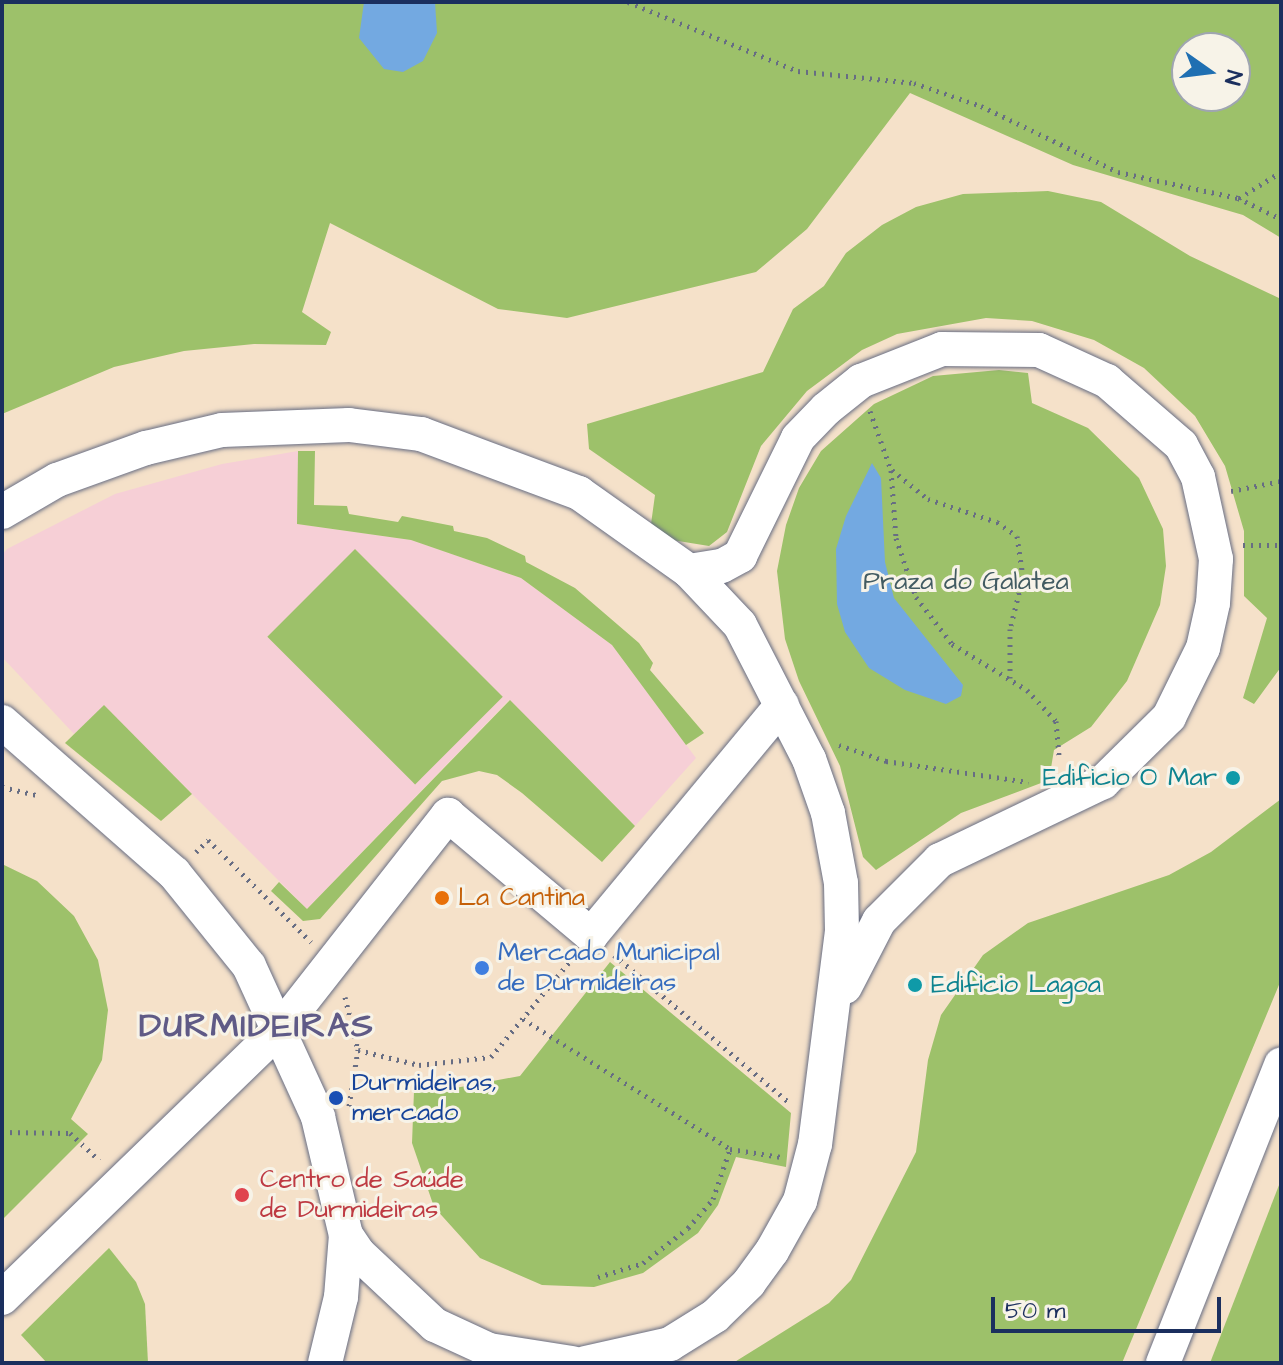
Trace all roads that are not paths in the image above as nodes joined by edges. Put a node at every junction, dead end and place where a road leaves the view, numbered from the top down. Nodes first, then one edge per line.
1 (2, 512) edge
2 (689, 571) junction
3 (782, 705) junction
4 (2, 722) edge
5 (281, 1028) junction
6 (832, 1033) junction
7 (1281, 1065) edge
8 (346, 1235) junction
9 (2, 1298) edge
10 (325, 1363) edge
11 (572, 1363) edge
12 (585, 1363) edge
13 (1163, 1363) edge

1 - 2 street
2 - 3 street
2 - 6 street
3 - 5 street
3 - 6 street
4 - 5 street
5 - 8 street
5 - 9 street
6 - 12 street
7 - 13 street
8 - 10 street
8 - 11 street

